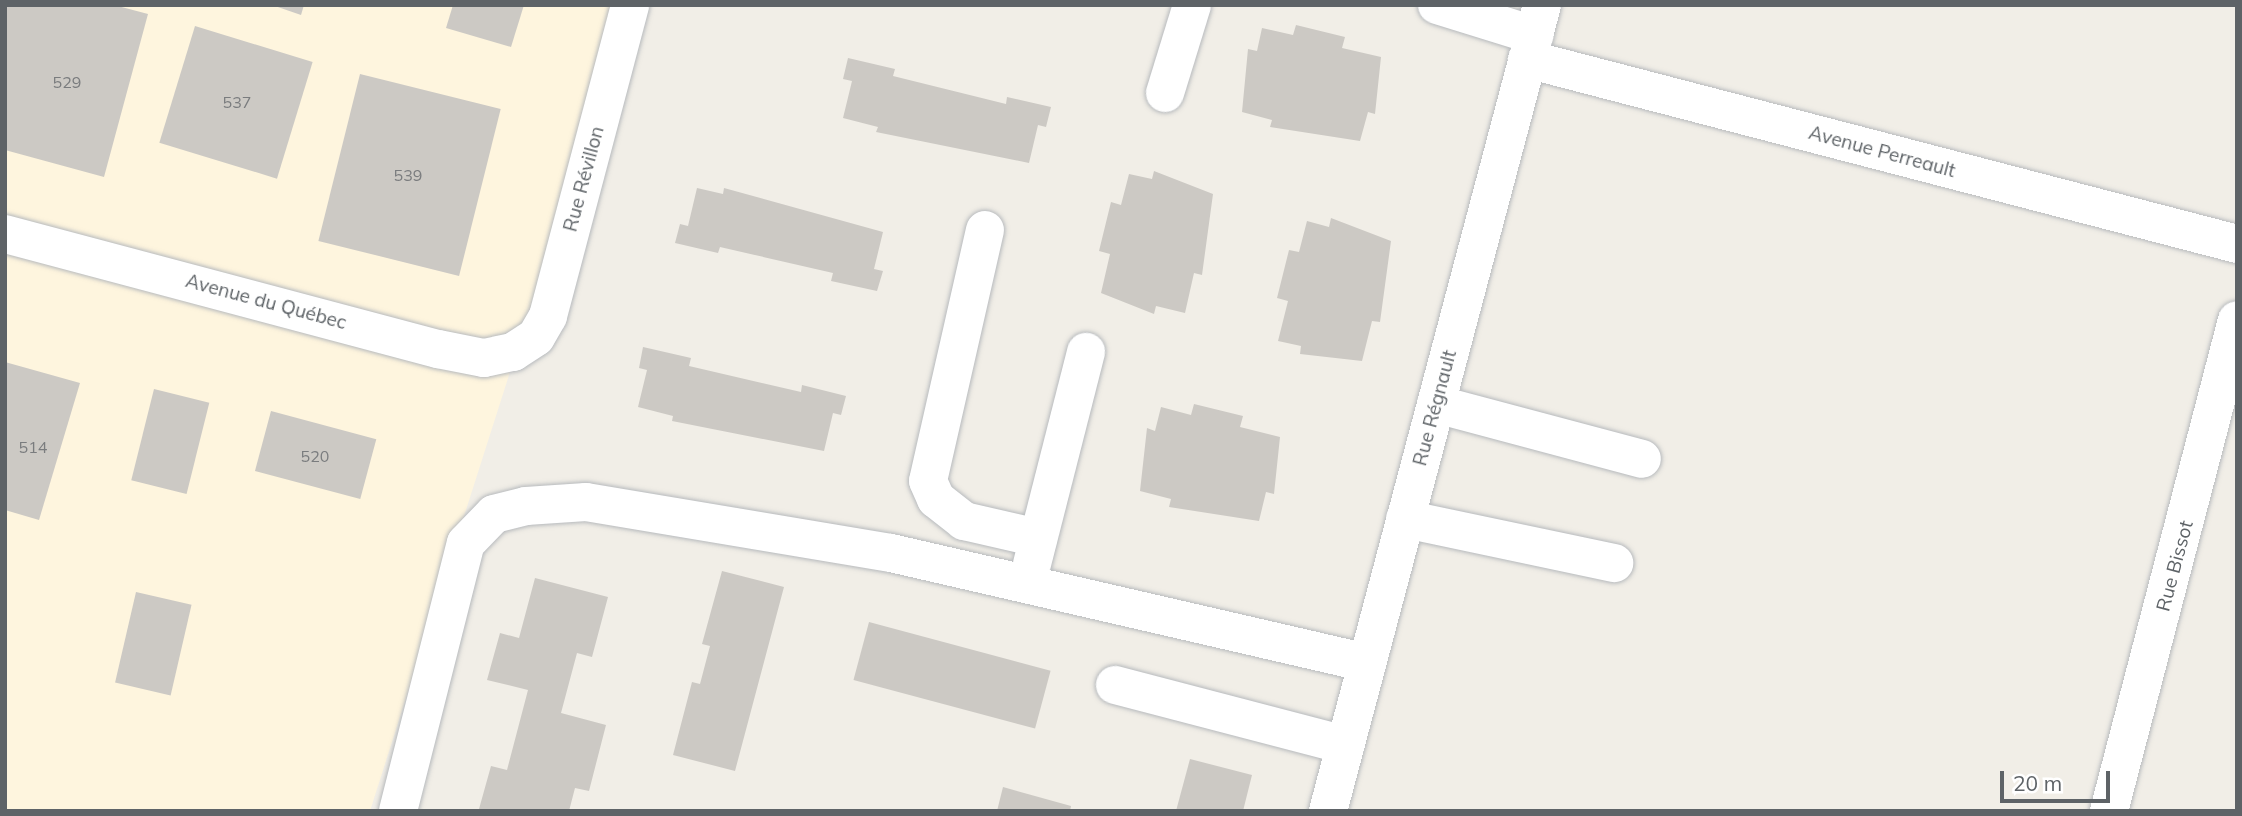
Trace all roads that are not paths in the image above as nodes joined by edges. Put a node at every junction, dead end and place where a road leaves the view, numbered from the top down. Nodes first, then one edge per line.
1 (630, 5) edge
2 (1192, 5) edge
3 (1437, 5) edge
4 (1534, 33) edge
5 (1166, 93) dead end
6 (985, 230) dead end
7 (5, 234) edge
8 (2237, 244) edge
9 (2237, 320) edge
10 (524, 345) joint
11 (1086, 352) dead end
12 (1436, 404) junction
13 (1642, 459) dead end
14 (1405, 519) junction
15 (1038, 538) junction
16 (1614, 563) dead end
17 (1027, 584) junction
18 (1367, 663) junction
19 (1115, 685) dead end
20 (1345, 745) junction
21 (398, 811) edge
22 (1328, 811) edge
23 (2109, 811) edge

1 - 10 street, Rue Révillon
2 - 5 street
3 - 4 street, Avenue Perreault
4 - 8 street, Avenue Perreault
4 - 12 street, Rue Régnault
6 - 15 street
7 - 10 street, Avenue du Québec
9 - 23 street, Rue Bissot
11 - 15 street
12 - 13 street
12 - 14 street, Rue Régnault
14 - 16 street
14 - 18 street, Rue Régnault
15 - 17 street
17 - 18 street
17 - 21 street
18 - 20 street, Rue Régnault
19 - 20 street
20 - 22 street, Rue Régnault

